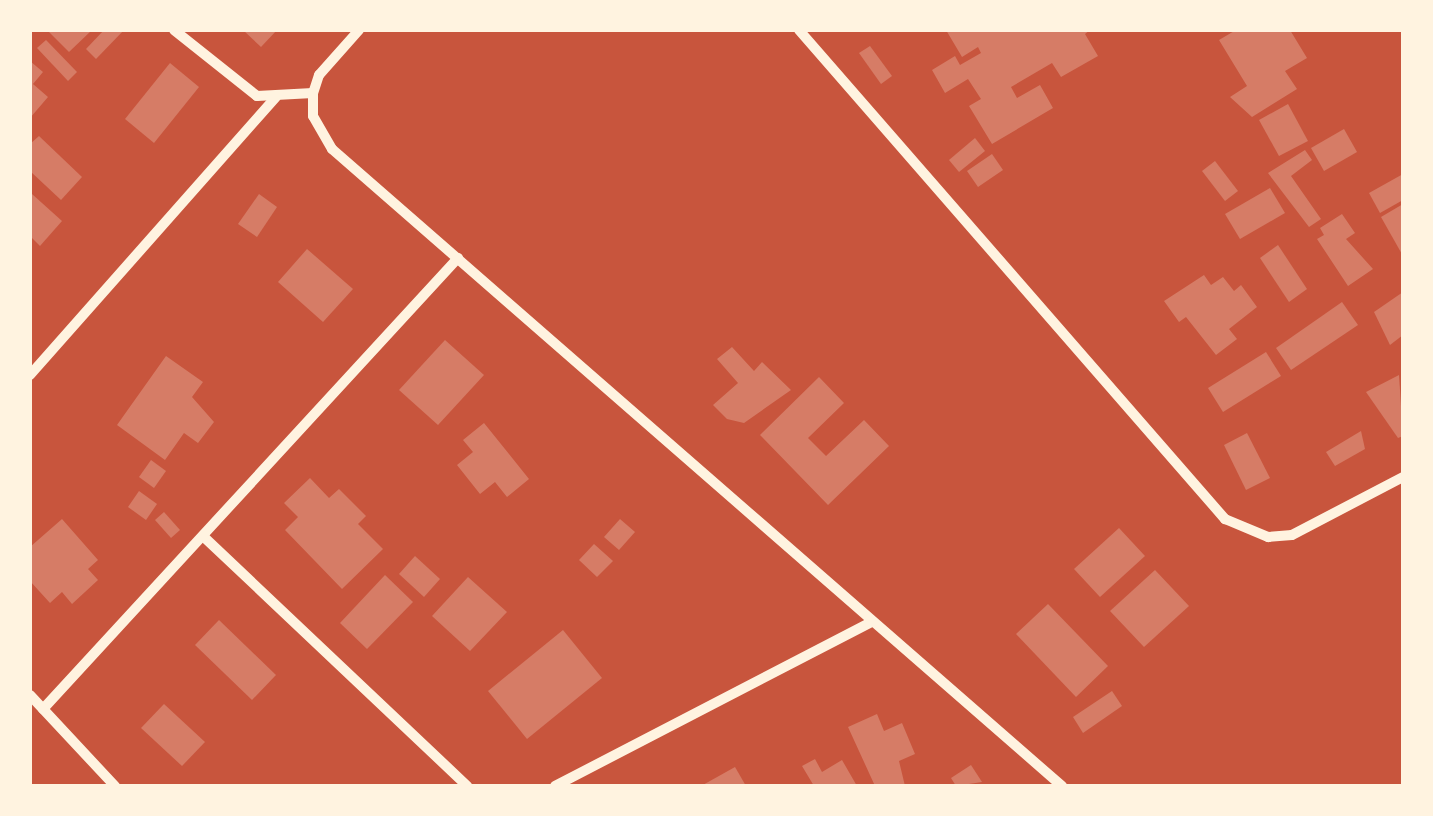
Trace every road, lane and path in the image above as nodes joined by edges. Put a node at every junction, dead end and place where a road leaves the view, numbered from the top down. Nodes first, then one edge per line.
1 (174, 30) edge
2 (359, 30) edge
3 (799, 30) edge
4 (312, 93) junction
5 (276, 97) junction
6 (458, 258) junction
7 (30, 375) edge
8 (1403, 477) edge
9 (205, 538) junction
10 (872, 622) junction
11 (30, 695) edge
12 (43, 708) junction
13 (115, 786) edge
14 (467, 786) edge
15 (555, 786) edge
16 (1062, 786) edge

1 - 5 street
2 - 4 street
3 - 8 street
4 - 5 street
4 - 6 street
5 - 7 street
6 - 9 street
6 - 10 street
9 - 12 street
9 - 14 street
10 - 15 street
10 - 16 street
11 - 12 street
12 - 13 street

